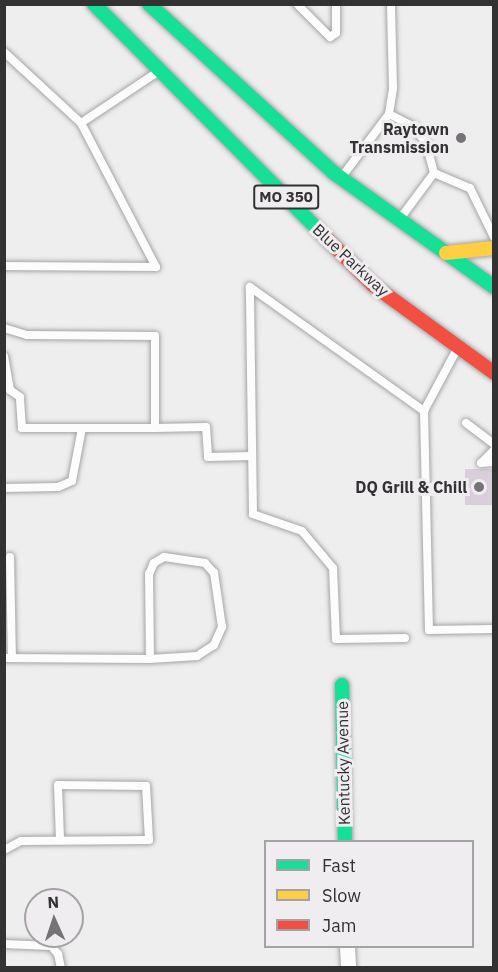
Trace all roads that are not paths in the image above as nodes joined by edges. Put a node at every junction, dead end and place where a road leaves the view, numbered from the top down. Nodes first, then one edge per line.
1 (94, 4) edge
2 (149, 4) edge
3 (297, 4) edge
4 (336, 4) edge
5 (392, 4) edge
6 (4, 52) edge
7 (160, 70) junction
8 (389, 114) junction
9 (81, 123) junction
10 (434, 173) junction
11 (341, 178) junction
12 (399, 219) junction
13 (494, 237) edge
14 (494, 248) edge
15 (447, 254) junction
16 (4, 266) edge
17 (494, 287) edge
18 (4, 328) edge
19 (458, 347) junction
20 (4, 357) edge
21 (494, 373) edge
22 (424, 411) junction
23 (466, 423) dead end
24 (82, 428) junction
25 (155, 428) junction
26 (494, 444) edge
27 (494, 450) edge
28 (252, 456) junction
29 (494, 462) edge
30 (4, 488) edge
31 (10, 557) dead end
32 (494, 629) edge
33 (405, 638) dead end
34 (8, 658) edge
35 (150, 658) junction
36 (342, 685) dead end
37 (60, 840) junction
38 (345, 840) edge
39 (4, 850) edge
40 (4, 944) edge
41 (347, 948) edge
42 (61, 968) edge
43 (348, 968) edge

1 - 7 main road, Blue Parkway / MO 350
2 - 11 main road, MO 350
3 - 4 lane
5 - 8 lane
6 - 9 lane
7 - 9 lane
7 - 19 main road, Blue Parkway / MO 350
8 - 10 lane
8 - 11 lane
9 - 16 lane
10 - 12 lane
10 - 13 lane
11 - 12 main road, MO 350
12 - 15 main road, MO 350
14 - 15 main road
15 - 17 main road, MO 350
18 - 25 lane
19 - 21 main road, Blue Parkway / MO 350
19 - 22 lane
20 - 24 lane
22 - 28 lane
22 - 32 lane
23 - 26 lane
24 - 25 lane
24 - 30 lane
25 - 28 lane
27 - 29 lane
28 - 33 lane
31 - 34 lane
34 - 35 lane
35 - 35 lane
36 - 38 main road, Kentucky Avenue
37 - 37 lane
37 - 39 lane
40 - 42 lane
41 - 43 street

